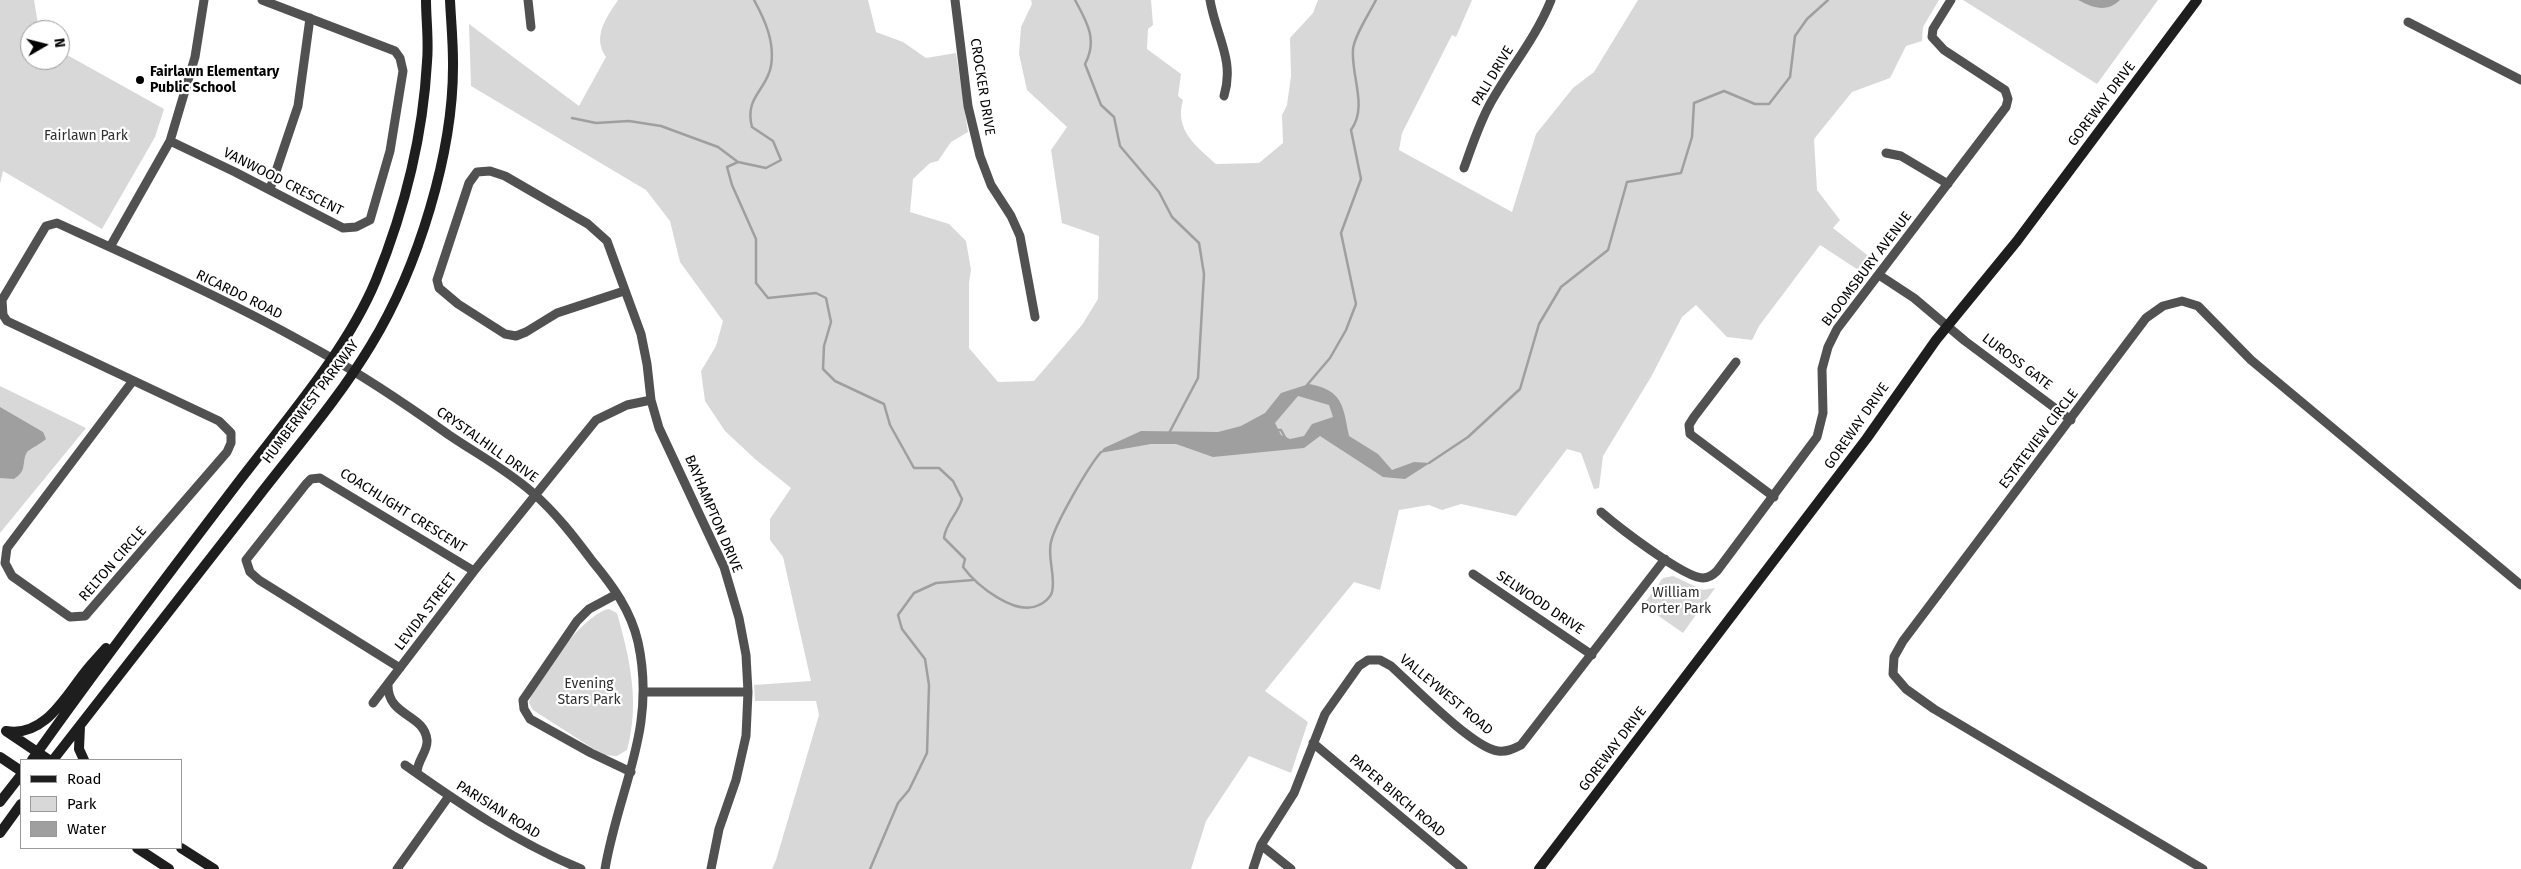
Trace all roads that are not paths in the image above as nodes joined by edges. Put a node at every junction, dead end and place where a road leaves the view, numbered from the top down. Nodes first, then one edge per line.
1 (204, 0) edge
2 (262, 0) edge
3 (426, 0) edge
4 (450, 0) edge
5 (528, 0) edge
6 (955, 0) edge
7 (1210, 0) edge
8 (1551, 0) edge
9 (1951, 0) edge
10 (2198, 0) edge
11 (310, 18) junction
12 (2408, 22) dead end
13 (531, 27) dead end
14 (2521, 80) edge
15 (1224, 96) dead end
16 (170, 141) junction
17 (1886, 153) dead end
18 (1464, 168) dead end
19 (1948, 184) junction
20 (270, 190) junction
21 (110, 247) junction
22 (1879, 275) junction
23 (624, 291) junction
24 (1035, 317) dead end
25 (1947, 325) junction
26 (331, 358) junction
27 (1736, 362) dead end
28 (353, 372) junction
29 (132, 382) junction
30 (651, 400) junction
31 (2071, 420) junction
32 (535, 495) junction
33 (1774, 497) junction
34 (1601, 512) dead end
35 (1665, 559) junction
36 (474, 571) junction
37 (1473, 574) dead end
38 (2521, 585) edge
39 (617, 594) junction
40 (142, 608) junction
41 (1592, 655) junction
42 (400, 668) junction
43 (388, 684) junction
44 (643, 692) junction
45 (748, 692) junction
46 (373, 703) dead end
47 (80, 726) junction
48 (3, 729) edge
49 (1313, 743) junction
50 (35, 756) edge
51 (0, 757) edge
52 (54, 759) edge
53 (83, 759) edge
54 (405, 765) dead end
55 (20, 770) edge
56 (631, 772) junction
57 (417, 773) junction
58 (20, 776) edge
59 (449, 796) junction
60 (0, 802) edge
61 (20, 805) edge
62 (20, 814) edge
63 (7, 824) junction
64 (0, 833) edge
65 (1260, 845) junction
66 (139, 849) edge
67 (182, 849) edge
68 (169, 869) edge
69 (214, 869) edge
70 (397, 869) edge
71 (581, 869) edge
72 (605, 869) edge
73 (710, 869) edge
74 (1253, 869) edge
75 (1291, 869) edge
76 (1463, 869) edge
77 (1539, 869) edge
78 (2203, 869) edge

1 - 16 street
2 - 11 street, VANWOOD CRESCENT
3 - 26 main road, HUMBERWEST PARKWAY
4 - 28 main road, HUMBERWEST PARKWAY
5 - 13 street
6 - 24 street, CROCKER DRIVE
7 - 15 street
8 - 18 street, PALI DRIVE
9 - 19 street, BLOOMSBURY AVENUE
10 - 25 main road, GOREWAY DRIVE
11 - 20 street
11 - 20 street, VANWOOD CRESCENT
12 - 14 street
16 - 20 street, VANWOOD CRESCENT
16 - 21 street
17 - 19 street
19 - 22 street, BLOOMSBURY AVENUE
21 - 26 street, RICARDO ROAD
21 - 29 street, RELTON CIRCLE
22 - 25 street, LUROSS GATE
22 - 33 street, BLOOMSBURY AVENUE
23 - 23 street, BAYHAMPTON DRIVE
23 - 30 street, BAYHAMPTON DRIVE
25 - 31 street, LUROSS GATE
25 - 77 main road, GOREWAY DRIVE
26 - 28 street, RICARDO ROAD
26 - 40 main road, HUMBERWEST PARKWAY
27 - 33 street
28 - 32 street, CRYSTALHILL DRIVE
28 - 47 main road, HUMBERWEST PARKWAY
29 - 29 street, RELTON CIRCLE
30 - 32 street, LEVIDA STREET
30 - 45 street, BAYHAMPTON DRIVE
31 - 38 street, ESTATEVIEW CIRCLE
31 - 78 street, ESTATEVIEW CIRCLE
32 - 36 street, LEVIDA STREET
32 - 39 street, CRYSTALHILL DRIVE
33 - 35 street, BLOOMSBURY AVENUE
34 - 35 street, BLOOMSBURY AVENUE
35 - 41 street, VALLEYWEST ROAD
36 - 42 street, LEVIDA STREET
36 - 42 street, COACHLIGHT CRESCENT
37 - 41 street, SELWOOD DRIVE
39 - 44 street, CRYSTALHILL DRIVE
39 - 56 street
40 - 48 main road
40 - 50 main road, HUMBERWEST PARKWAY
41 - 49 street, VALLEYWEST ROAD
42 - 43 street, LEVIDA STREET
43 - 46 street, LEVIDA STREET
43 - 57 street
44 - 45 street
44 - 56 street, CRYSTALHILL DRIVE
45 - 73 street, BAYHAMPTON DRIVE
47 - 52 main road, HUMBERWEST PARKWAY
47 - 53 main road
48 - 50 main road
49 - 65 street
49 - 76 street, PAPER BIRCH ROAD
51 - 55 main road
54 - 57 street, PARISIAN ROAD
56 - 72 street, CRYSTALHILL DRIVE
57 - 59 street, PARISIAN ROAD
58 - 60 main road
59 - 70 street
59 - 71 street, PARISIAN ROAD
61 - 63 main road
62 - 63 main road
63 - 64 main road
65 - 74 street
65 - 75 street
66 - 68 main road
67 - 69 main road

